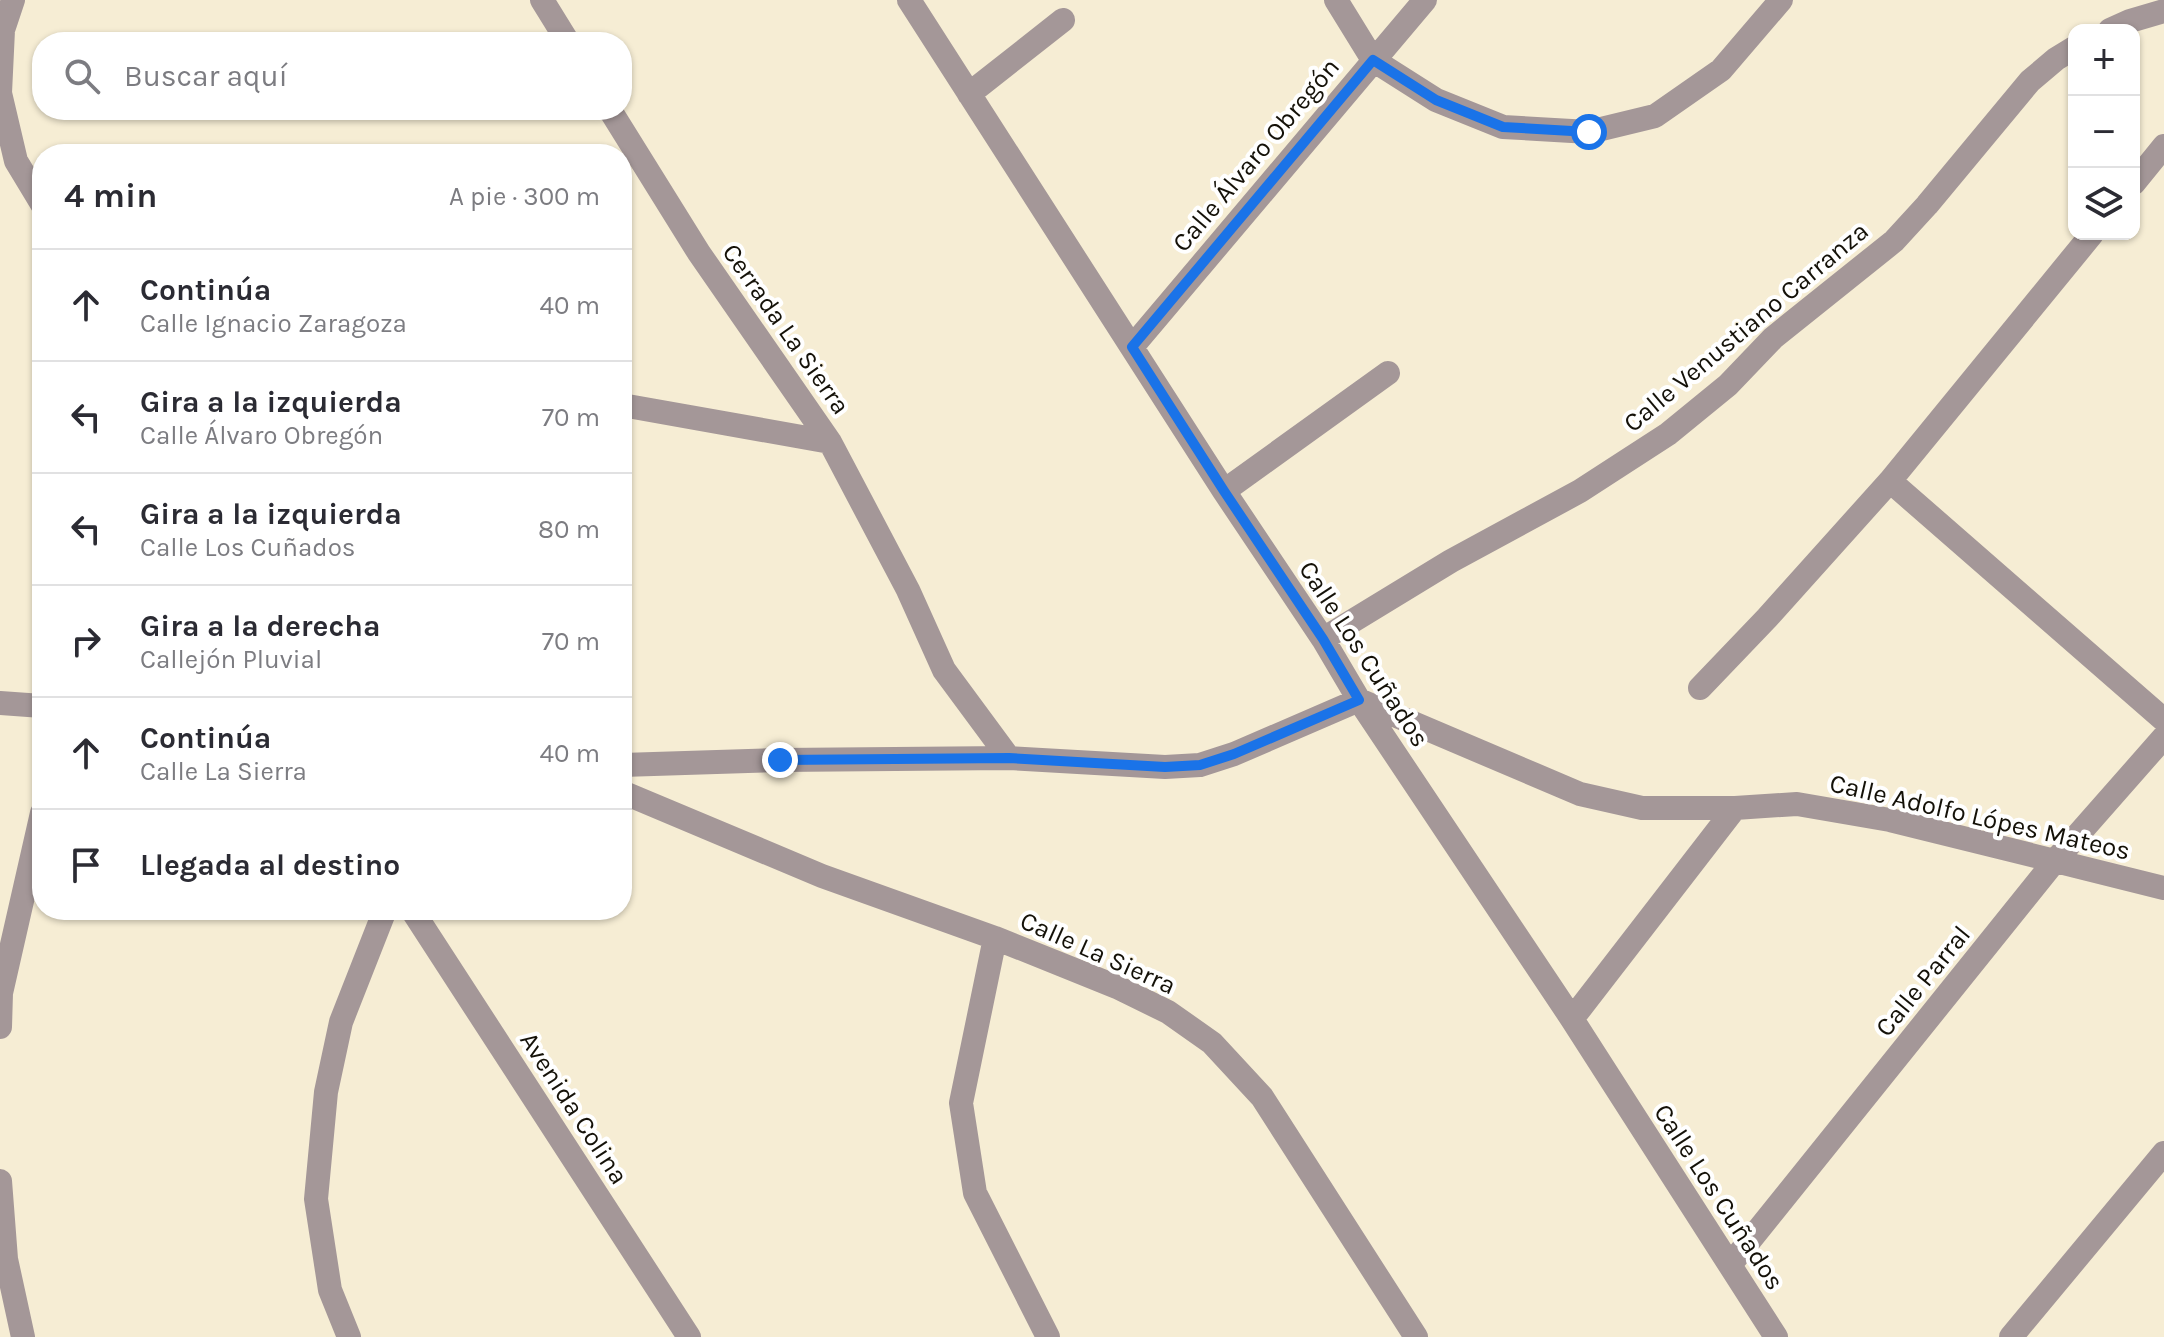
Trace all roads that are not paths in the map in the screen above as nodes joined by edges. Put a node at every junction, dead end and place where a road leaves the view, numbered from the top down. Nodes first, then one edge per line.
1 (13, 0) edge
2 (542, 0) edge
3 (909, 0) edge
4 (1336, 0) edge
5 (1425, 0) edge
6 (1781, 0) edge
7 (2164, 11) edge
8 (1063, 20) dead end
9 (2123, 24) edge
10 (562, 32) edge
11 (2068, 52) edge
12 (1373, 60) junction
13 (0, 93) edge
14 (969, 94) junction
15 (616, 120) edge
16 (631, 144) edge
17 (632, 145) edge
18 (2164, 146) edge
19 (2140, 176) edge
20 (32, 187) edge
21 (2087, 240) edge
22 (1132, 347) junction
23 (1388, 373) dead end
24 (632, 407) edge
25 (830, 442) junction
26 (1890, 481) junction
27 (1224, 491) junction
28 (1323, 639) junction
29 (1700, 688) dead end
30 (1359, 700) junction
31 (0, 703) edge
32 (32, 705) edge
33 (2164, 720) edge
34 (2164, 737) edge
35 (1009, 758) junction
36 (632, 765) edge
37 (632, 796) edge
38 (1735, 808) junction
39 (32, 857) edge
40 (2054, 862) junction
41 (2164, 888) edge
42 (381, 920) edge
43 (418, 920) edge
44 (995, 938) junction
45 (1572, 1019) junction
46 (0, 1027) edge
47 (2164, 1153) edge
48 (0, 1181) edge
49 (1730, 1265) junction
50 (23, 1337) edge
51 (349, 1337) edge
52 (689, 1337) edge
53 (1048, 1337) edge
54 (1416, 1337) edge
55 (1776, 1337) edge
56 (2011, 1337) edge

1 - 13 street
2 - 10 street
3 - 14 street, Calle Los Cuñados
4 - 12 street
5 - 12 street, Calle Álvaro Obregón
6 - 12 street
7 - 9 street
8 - 14 street
11 - 28 street, Calle Venustiano Carranza
12 - 22 street, Calle Álvaro Obregón
13 - 20 street
14 - 22 street, Calle Los Cuñados
15 - 16 street, Cerrada La Sierra
17 - 25 street, Cerrada La Sierra
18 - 19 street
21 - 26 street
22 - 27 street, Calle Los Cuñados
23 - 27 street
24 - 25 street, Cerrada La Sierra
25 - 35 street
26 - 29 street
26 - 33 street
27 - 28 street, Calle Los Cuñados
28 - 30 street, Calle Los Cuñados
30 - 35 street
30 - 38 street, Calle Adolfo Lópes Mateos
30 - 45 street, Calle Los Cuñados
31 - 32 street
34 - 40 street, Calle Parral
35 - 36 street
37 - 44 street, Calle La Sierra
38 - 40 street, Calle Adolfo Lópes Mateos
38 - 45 street
39 - 46 street
40 - 41 street, Calle Adolfo Lópes Mateos
40 - 49 street, Calle Parral
42 - 51 street
43 - 52 street, Avenida Colina
44 - 53 street
44 - 54 street, Calle La Sierra
45 - 49 street, Calle Los Cuñados
47 - 56 street
48 - 50 street
49 - 55 street, Calle Los Cuñados

